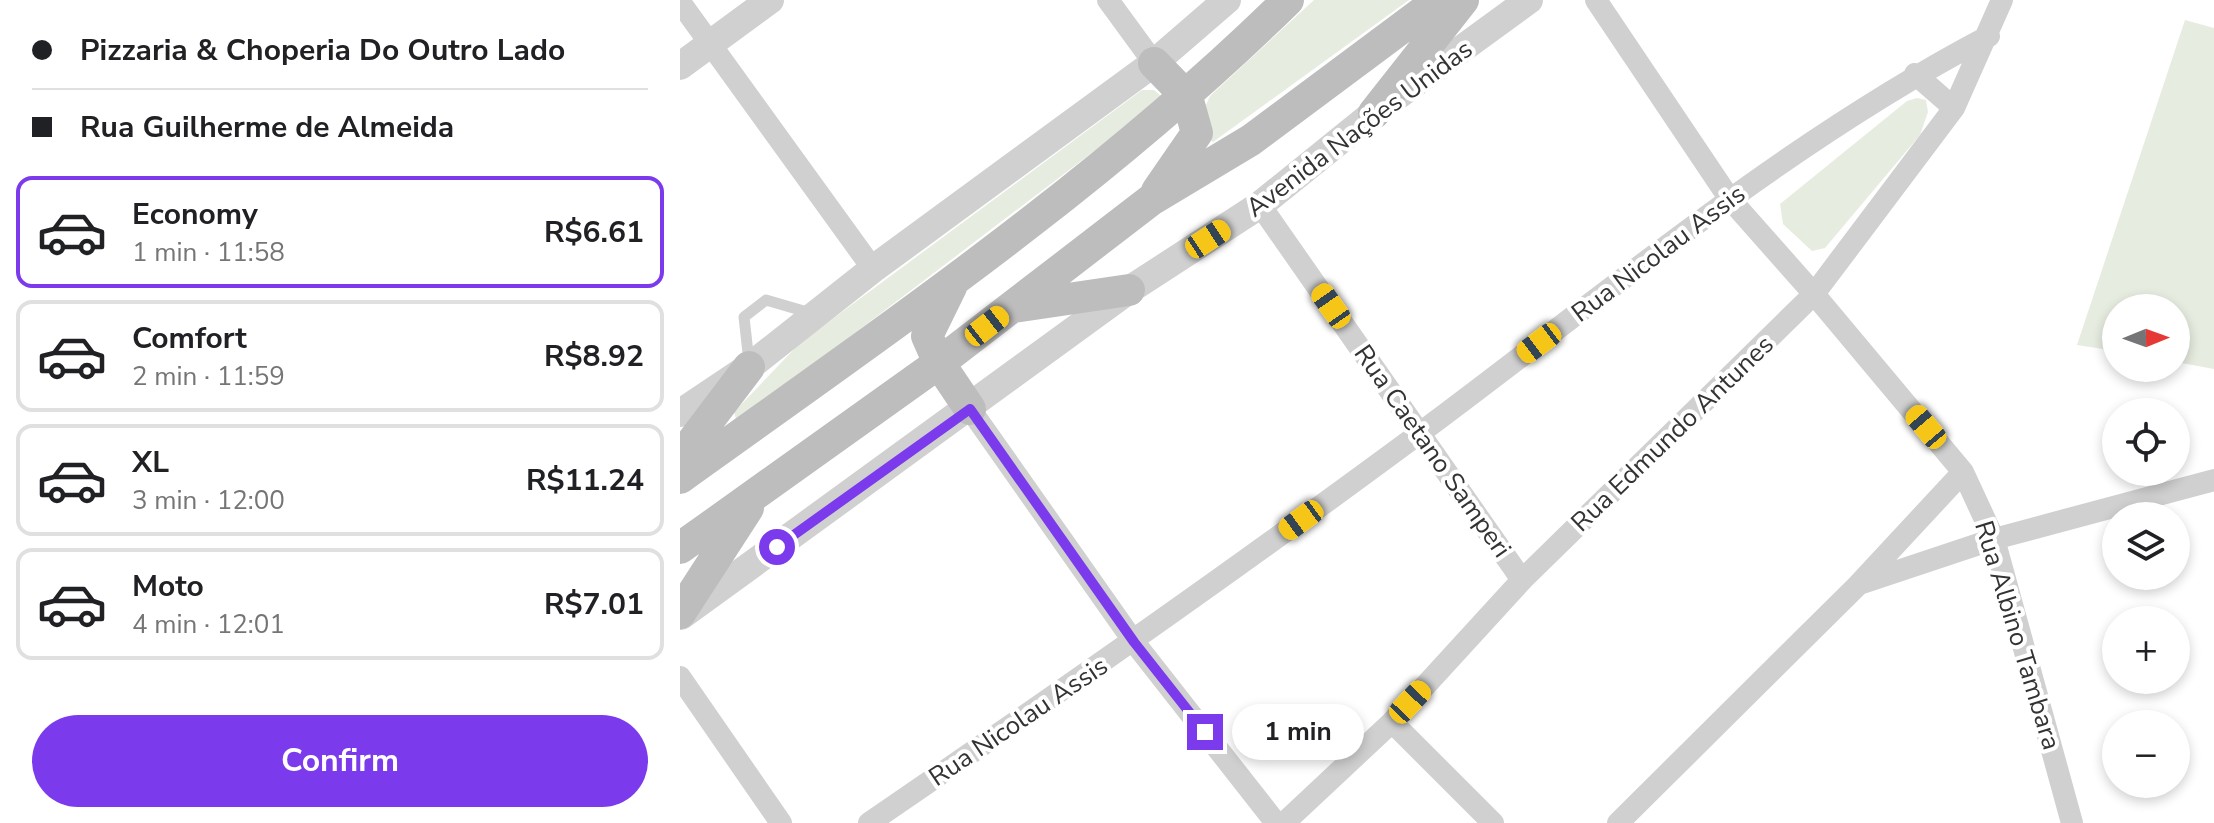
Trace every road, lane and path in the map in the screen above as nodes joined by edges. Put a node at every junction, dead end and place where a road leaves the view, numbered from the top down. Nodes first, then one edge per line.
1 (770, 0) edge
2 (1108, 0) edge
3 (1227, 0) edge
4 (1288, 0) edge
5 (1439, 0) edge
6 (1463, 0) edge
7 (1529, 0) edge
8 (1596, 0) edge
9 (2002, 0) edge
10 (680, 2) edge
11 (1989, 36) junction
12 (710, 44) junction
13 (1154, 63) junction
14 (680, 66) edge
15 (1915, 74) junction
16 (1187, 97) junction
17 (1954, 108) junction
18 (1374, 113) junction
19 (1729, 198) junction
20 (1151, 200) junction
21 (1260, 205) junction
22 (873, 269) junction
23 (952, 284) junction
24 (1129, 290) junction
25 (1814, 294) junction
26 (1010, 308) junction
27 (814, 314) junction
28 (939, 363) junction
29 (749, 367) junction
30 (970, 409) junction
31 (680, 413) edge
32 (1420, 433) junction
33 (680, 458) edge
34 (1963, 472) junction
35 (680, 478) edge
36 (2214, 480) edge
37 (760, 490) junction
38 (1994, 539) junction
39 (680, 548) edge
40 (1522, 580) junction
41 (1858, 585) junction
42 (680, 614) edge
43 (1134, 642) junction
44 (680, 677) edge
45 (1392, 722) junction
46 (781, 823) edge
47 (869, 823) edge
48 (1276, 823) edge
49 (1284, 823) edge
50 (1493, 823) edge
51 (1618, 823) edge
52 (2072, 823) edge

1 - 12 street
2 - 13 street
3 - 13 street
4 - 16 main road
5 - 20 main road, Avenida Nações Unidas
6 - 18 main road
7 - 18 street, Avenida Nações Unidas
8 - 19 street, Rua Albino Tambara
9 - 11 street, Rua Edmundo Antunes
10 - 12 street
11 - 15 street, Rua Nicolau Assis
11 - 17 street, Rua Edmundo Antunes
12 - 14 street
12 - 22 street
13 - 16 main road
13 - 22 street
15 - 17 street
15 - 19 street, Rua Nicolau Assis
16 - 20 main road
16 - 23 main road
17 - 25 street, Rua Edmundo Antunes
18 - 21 street, Avenida Nações Unidas
19 - 25 street, Rua Albino Tambara
19 - 32 street, Rua Nicolau Assis
20 - 26 main road, Avenida Nações Unidas
21 - 24 street, Avenida Nações Unidas
21 - 32 street, Rua Caetano Samperi
22 - 27 street
23 - 28 main road
23 - 35 main road
24 - 26 main road
24 - 30 street, Avenida Nações Unidas
25 - 34 street, Rua Albino Tambara
25 - 40 street, Rua Edmundo Antunes
26 - 28 main road, Avenida Nações Unidas
27 - 29 street
27 - 29 lane
28 - 30 main road
28 - 37 main road, Avenida Nações Unidas
29 - 31 street
29 - 33 main road
30 - 42 street, Avenida Nações Unidas
30 - 43 street
32 - 40 street, Rua Caetano Samperi
32 - 43 street, Rua Nicolau Assis
34 - 38 street, Rua Albino Tambara
34 - 41 street
36 - 38 street
37 - 39 main road, Avenida Nações Unidas
37 - 42 main road
38 - 41 street
38 - 52 street, Rua Albino Tambara
40 - 45 street, Rua Edmundo Antunes
41 - 51 street
43 - 47 street, Rua Nicolau Assis
43 - 48 street
44 - 46 street
45 - 49 street, Rua Edmundo Antunes
45 - 50 street

